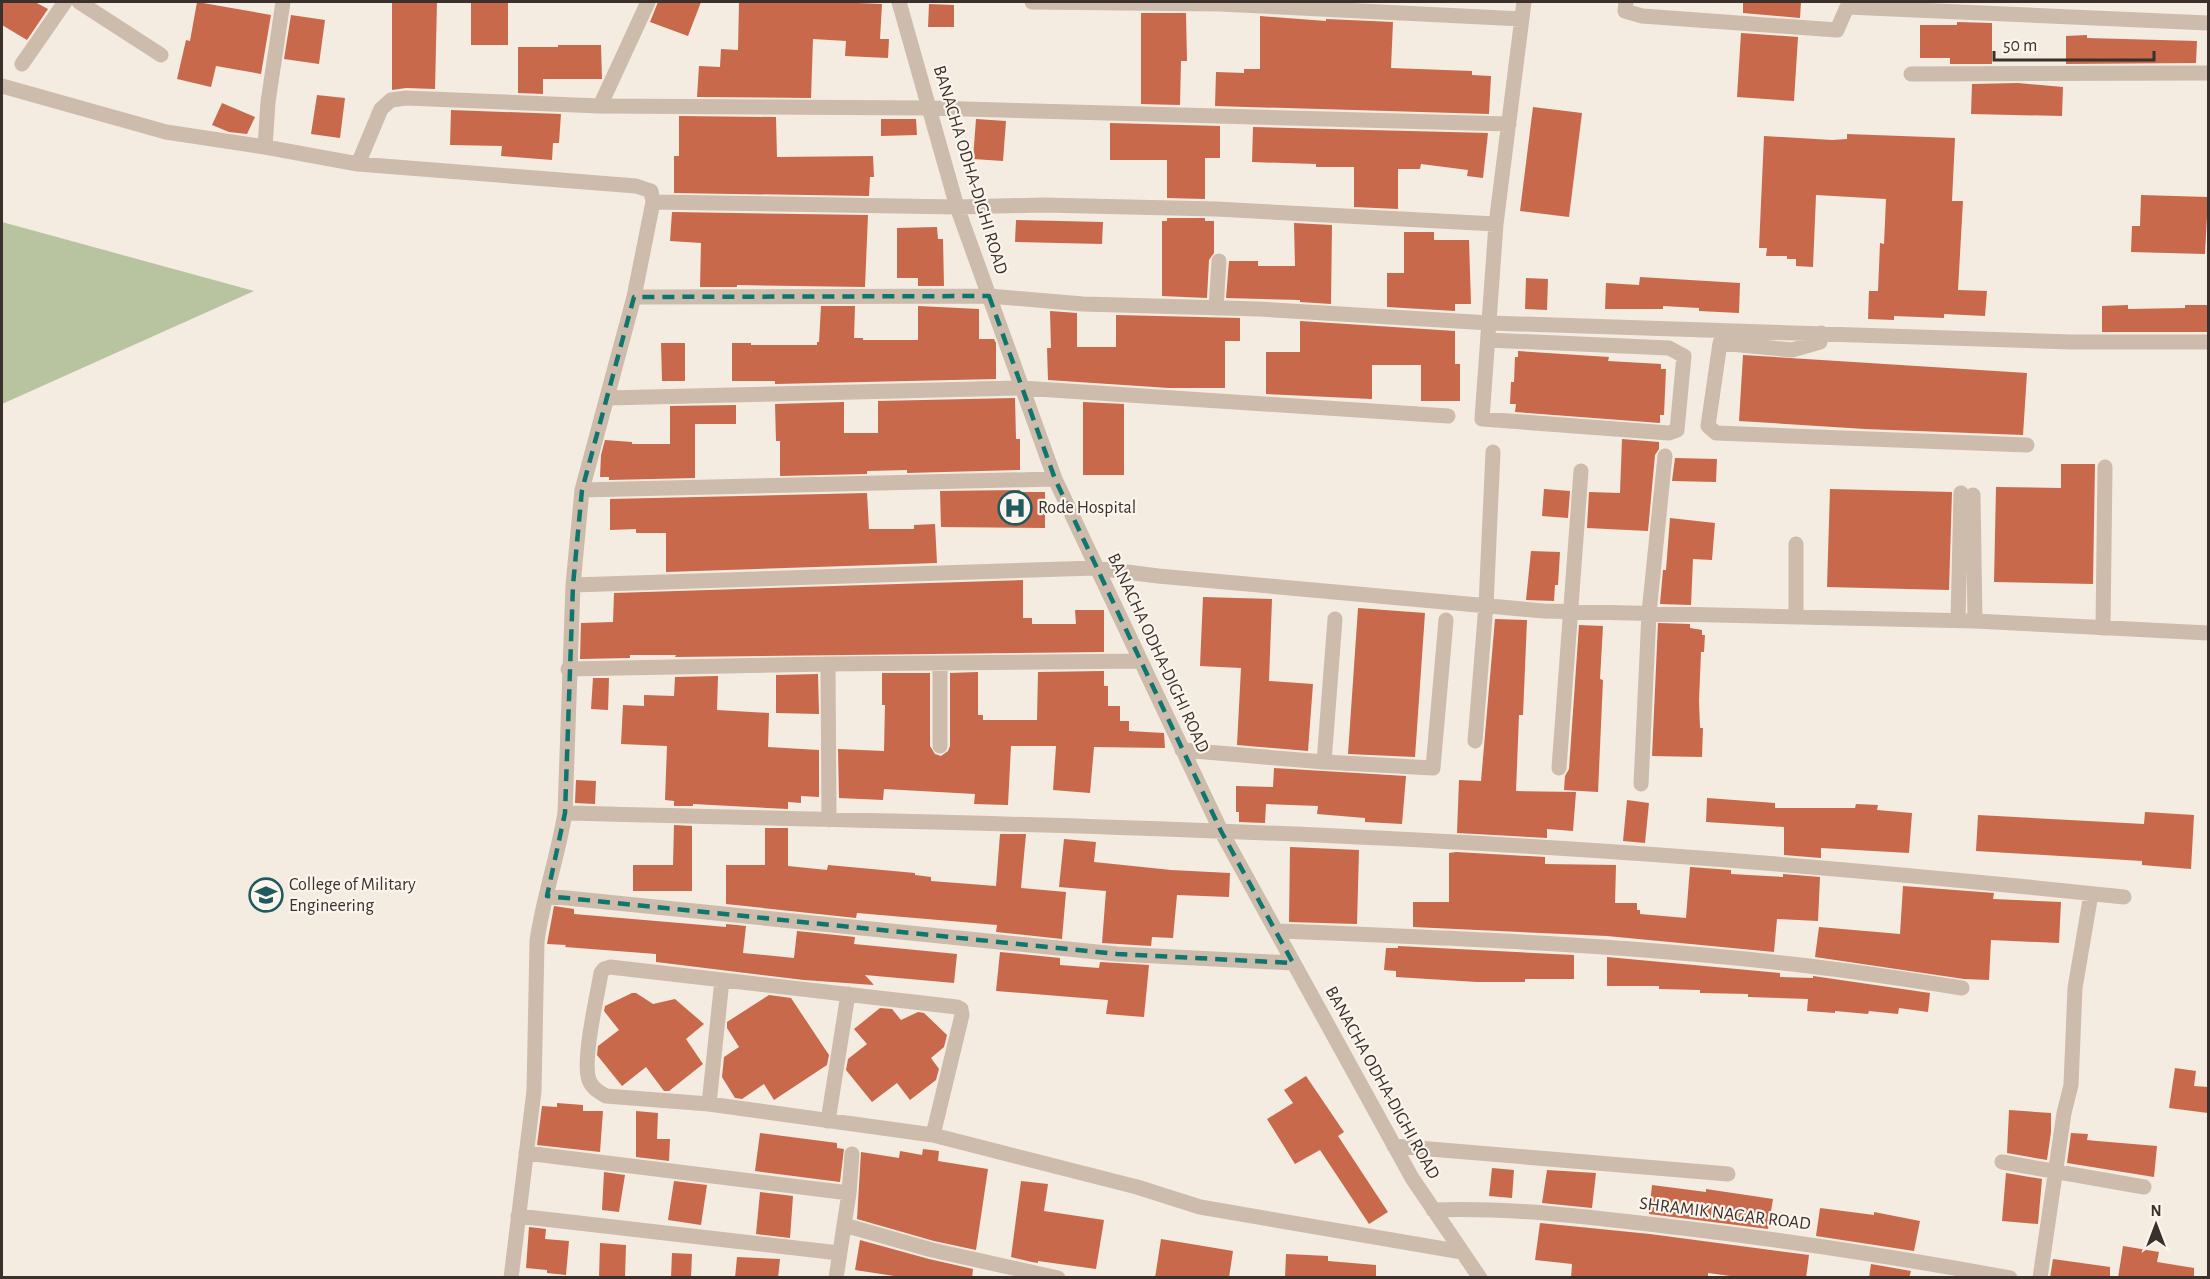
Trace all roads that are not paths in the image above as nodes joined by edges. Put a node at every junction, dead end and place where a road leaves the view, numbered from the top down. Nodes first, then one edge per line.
1 (64, 2) edge
2 (79, 2) edge
3 (283, 2) edge
4 (648, 2) edge
5 (899, 2) edge
6 (1032, 2) edge
7 (1524, 2) edge
8 (1626, 2) edge
9 (1522, 19) junction
10 (2208, 23) edge
11 (161, 55) dead end
12 (22, 64) dead end
13 (1911, 74) dead end
14 (2208, 74) edge
15 (2, 86) edge
16 (600, 106) junction
17 (930, 108) junction
18 (1509, 124) junction
19 (264, 147) junction
20 (358, 164) junction
21 (653, 202) junction
22 (957, 207) junction
23 (1496, 224) junction
24 (1219, 261) dead end
25 (989, 296) junction
26 (634, 297) junction
27 (1216, 308) junction
28 (1490, 323) junction
29 (1821, 333) junction
30 (1488, 340) junction
31 (2208, 342) edge
32 (1022, 388) junction
33 (607, 398) junction
34 (1448, 416) dead end
35 (2027, 445) dead end
36 (1492, 452) dead end
37 (1665, 456) dead end
38 (2105, 467) dead end
39 (1581, 471) dead end
40 (1055, 479) junction
41 (582, 490) junction
42 (1796, 544) dead end
43 (1096, 568) junction
44 (573, 585) junction
45 (1486, 605) junction
46 (1571, 611) junction
47 (1648, 613) junction
48 (1796, 616) junction
49 (1335, 619) dead end
50 (1446, 620) dead end
51 (1958, 620) junction
52 (1975, 621) junction
53 (2103, 628) junction
54 (2208, 633) edge
55 (1140, 661) junction
56 (940, 663) junction
57 (828, 664) junction
58 (568, 669) junction
59 (1474, 741) dead end
60 (940, 746) dead end
61 (1182, 750) junction
62 (1324, 762) junction
63 (1559, 768) dead end
64 (1641, 784) dead end
65 (565, 813) junction
66 (829, 820) junction
67 (1221, 831) junction
68 (2091, 894) junction
69 (547, 896) junction
70 (2124, 897) dead end
71 (1276, 931) junction
72 (1293, 963) junction
73 (722, 980) junction
74 (1962, 988) dead end
75 (848, 994) junction
76 (708, 1104) junction
77 (828, 1121) junction
78 (933, 1135) junction
79 (1394, 1146) junction
80 (526, 1153) junction
81 (852, 1154) dead end
82 (2002, 1162) dead end
83 (2056, 1170) junction
84 (1728, 1174) dead end
85 (2144, 1187) dead end
86 (849, 1193) junction
87 (1433, 1210) junction
88 (518, 1216) junction
89 (844, 1225) junction
90 (1462, 1252) junction
91 (839, 1253) junction
92 (511, 1278) edge
93 (836, 1278) edge
94 (1058, 1278) edge
95 (1480, 1278) edge
96 (2010, 1278) edge
97 (2040, 1278) edge

1 - 12 street
2 - 11 street
3 - 19 street
4 - 16 street
5 - 17 street, BANACHA ODHA-DIGHI ROAD
6 - 9 street
7 - 9 street
8 - 10 street
9 - 18 street
13 - 14 street
15 - 19 street
16 - 17 street
16 - 20 street
17 - 18 street
17 - 22 street, BANACHA ODHA-DIGHI ROAD
18 - 23 street
19 - 20 street
20 - 21 street
21 - 22 street
21 - 26 street
22 - 23 street
22 - 25 street, BANACHA ODHA-DIGHI ROAD
23 - 28 street
24 - 27 street
25 - 26 street
25 - 27 street
25 - 32 street, BANACHA ODHA-DIGHI ROAD
26 - 33 street
27 - 28 street
28 - 29 street
28 - 30 street
29 - 31 street
29 - 35 street
30 - 30 street
32 - 33 street
32 - 34 street
32 - 40 street, BANACHA ODHA-DIGHI ROAD
33 - 41 street
36 - 45 street
37 - 47 street
38 - 53 street
39 - 46 street
40 - 41 street
40 - 43 street, BANACHA ODHA-DIGHI ROAD
41 - 44 street
42 - 48 street
43 - 44 street
43 - 45 street
43 - 55 street, BANACHA ODHA-DIGHI ROAD
44 - 58 street
45 - 46 street
45 - 59 street
46 - 47 street
46 - 63 street
47 - 48 street
47 - 64 street
48 - 51 street
49 - 62 street
50 - 62 street
51 - 52 street
51 - 52 street
52 - 53 street
53 - 54 street
55 - 56 street
55 - 61 street, BANACHA ODHA-DIGHI ROAD
56 - 57 street
56 - 60 street
57 - 58 street
57 - 66 street
58 - 65 street
61 - 62 street
61 - 67 street, BANACHA ODHA-DIGHI ROAD
65 - 66 street
65 - 69 street
66 - 67 street
67 - 68 street
67 - 71 street, BANACHA ODHA-DIGHI ROAD
68 - 70 street
68 - 83 street
69 - 72 street
69 - 80 street
71 - 72 street, BANACHA ODHA-DIGHI ROAD
71 - 74 street
72 - 79 street, BANACHA ODHA-DIGHI ROAD
73 - 75 street
73 - 76 street
73 - 76 street
75 - 77 street
75 - 78 street
76 - 77 street
77 - 78 street
78 - 90 street
79 - 84 street
79 - 87 street, BANACHA ODHA-DIGHI ROAD
80 - 86 street
80 - 88 street
81 - 86 street
82 - 83 street
83 - 85 street
83 - 97 street
86 - 89 street
87 - 90 street, BANACHA ODHA-DIGHI ROAD
87 - 96 street, SHRAMIK NAGAR ROAD
88 - 91 street
88 - 92 street
89 - 91 street
89 - 94 street
90 - 95 street, BANACHA ODHA-DIGHI ROAD
91 - 93 street

